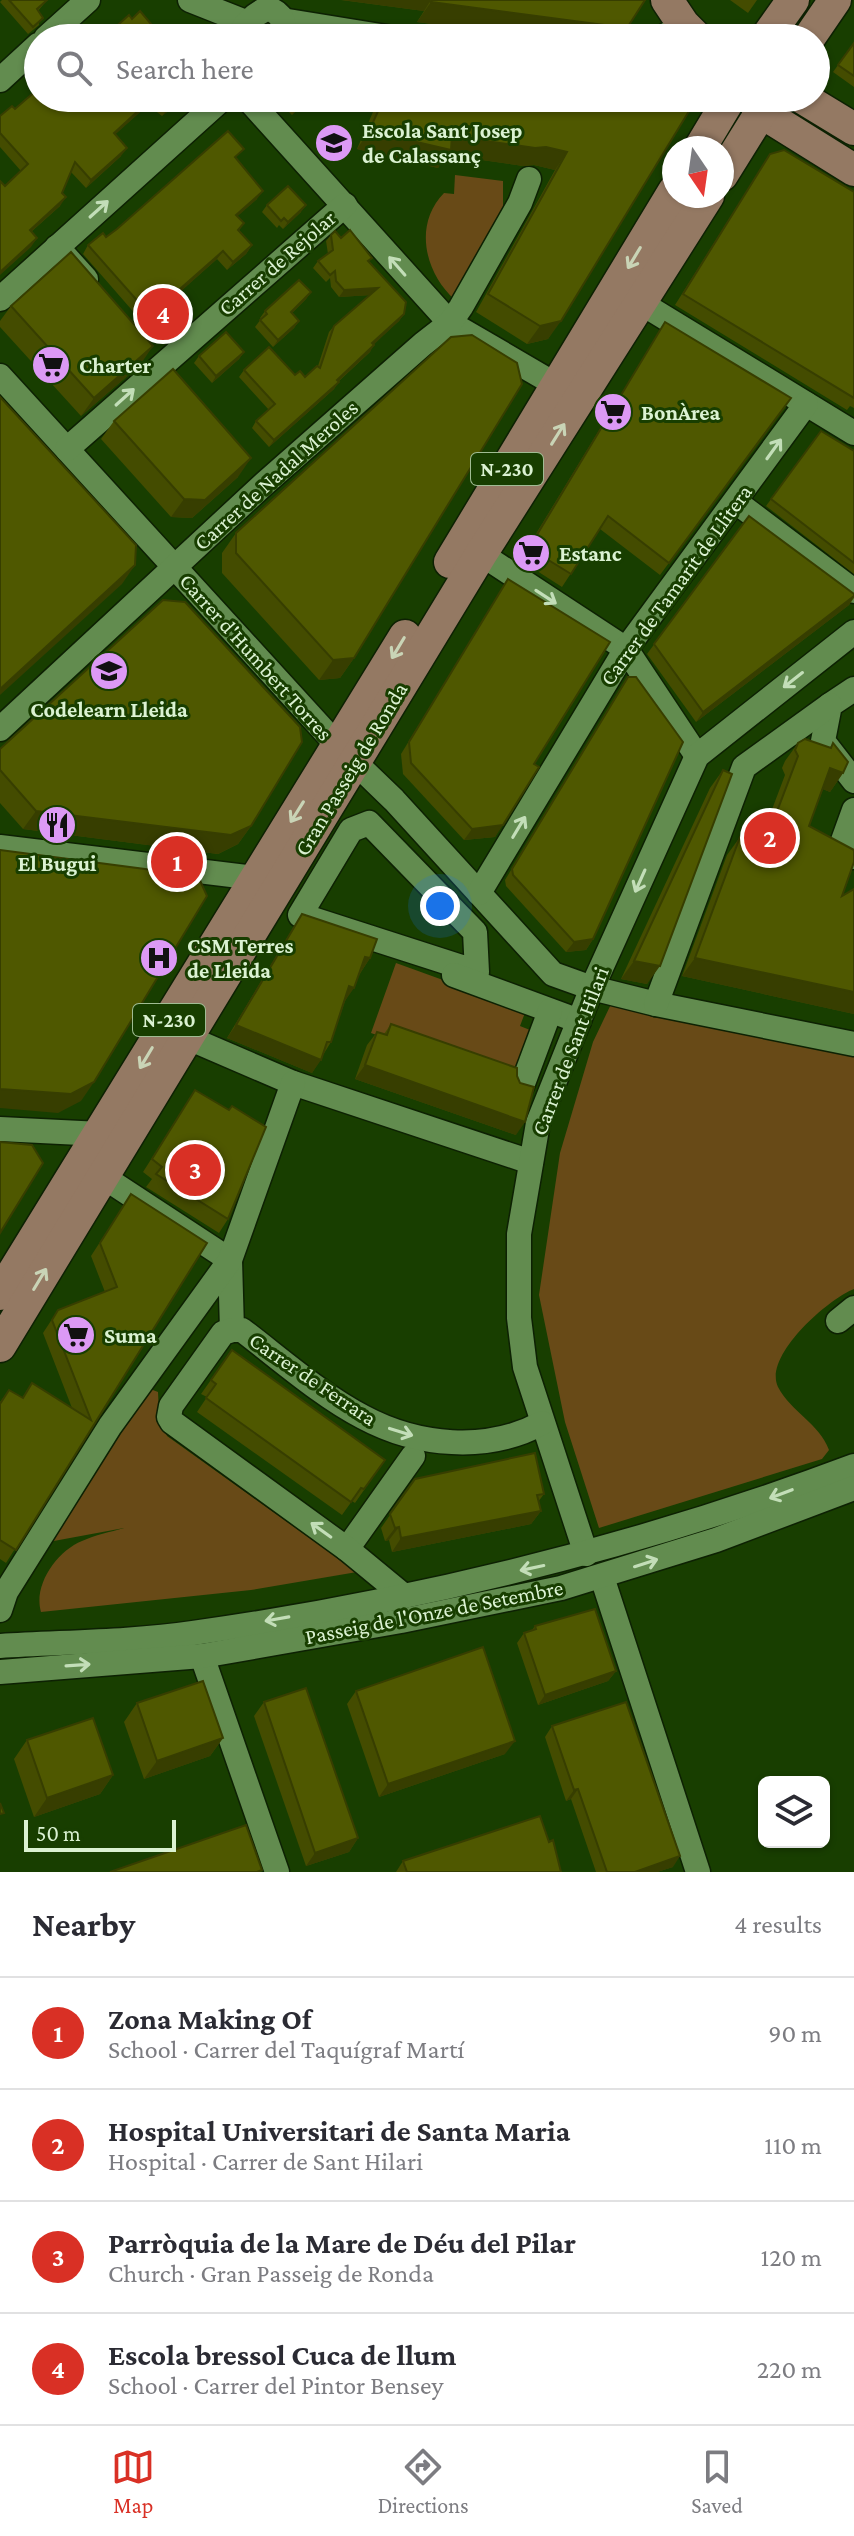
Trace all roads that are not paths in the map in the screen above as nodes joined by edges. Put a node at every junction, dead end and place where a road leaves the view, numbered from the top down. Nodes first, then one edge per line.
1 (88, 0) edge
2 (190, 0) edge
3 (793, 0) edge
4 (835, 0) edge
5 (264, 21) edge
6 (61, 24) edge
7 (287, 24) edge
8 (776, 24) edge
9 (819, 24) edge
10 (24, 58) edge
11 (0, 80) edge
12 (207, 112) edge
13 (260, 112) edge
14 (722, 112) edge
15 (756, 112) edge
16 (773, 112) edge
17 (826, 112) edge
18 (854, 129) edge
19 (707, 136) edge
20 (734, 153) edge
21 (854, 170) edge
22 (529, 179) dead end
23 (345, 205) junction
24 (664, 208) edge
25 (700, 208) edge
26 (57, 247) junction
27 (101, 296) edge
28 (0, 299) edge
29 (641, 303) junction
30 (450, 323) junction
31 (156, 358) junction
32 (0, 376) edge
33 (558, 386) junction
34 (182, 388) edge
35 (806, 404) junction
36 (854, 433) edge
37 (67, 449) junction
38 (736, 502) junction
39 (481, 554) junction
40 (174, 566) junction
41 (854, 591) edge
42 (854, 632) edge
43 (626, 649) junction
44 (854, 689) edge
45 (830, 705) junction
46 (0, 729) edge
47 (346, 754) junction
48 (697, 756) junction
49 (854, 781) edge
50 (854, 810) edge
51 (0, 847) edge
52 (854, 857) edge
53 (263, 890) junction
54 (479, 893) junction
55 (300, 915) junction
56 (592, 988) junction
57 (656, 1004) junction
58 (550, 1011) junction
59 (579, 1021) junction
60 (186, 1037) junction
61 (854, 1044) edge
62 (293, 1083) junction
63 (522, 1086) edge
64 (0, 1129) edge
65 (101, 1134) junction
66 (531, 1162) junction
67 (102, 1176) junction
68 (230, 1260) junction
69 (0, 1294) edge
70 (228, 1332) junction
71 (0, 1346) edge
72 (542, 1423) junction
73 (413, 1456) dead end
74 (854, 1466) edge
75 (854, 1488) edge
76 (347, 1549) junction
77 (586, 1554) junction
78 (602, 1577) junction
79 (404, 1596) junction
80 (0, 1610) edge
81 (0, 1646) edge
82 (202, 1656) junction
83 (0, 1672) edge
84 (277, 1872) edge
85 (698, 1872) edge

1 - 6 street
2 - 5 street
3 - 8 main road
4 - 9 main road
5 - 7 street
10 - 11 street
26 -> 12 street
13 - 23 street
14 - 19 main road
15 - 20 main road
16 - 21 main road
17 - 18 main road
22 - 30 street
30 -> 23 street
23 - 31 street, Carrer de Rejolar
24 -> 33 main road, Gran Passeig de Ronda / N-230
25 - 29 main road, Gran Passeig de Ronda / N-230
26 - 27 street
26 - 28 street
29 - 35 street
39 -> 29 main road, Gran Passeig de Ronda / N-230
30 - 33 street
30 - 40 street, Carrer de Nadal Meroles
31 - 34 street
37 -> 31 street, Carrer de Rejolar
32 - 37 street, Carrer d'Humbert Torres
33 -> 47 main road, Gran Passeig de Ronda / N-230
35 - 36 street
38 -> 35 street, Carrer de Tamarit de Llitera
37 - 40 street, Carrer d'Humbert Torres
38 - 41 street
38 - 43 street, Carrer de Tamarit de Llitera
39 -> 43 street
39 - 47 main road, Gran Passeig de Ronda / N-230
40 - 46 street, Carrer de Nadal Meroles
40 - 47 street, Carrer d'Humbert Torres
42 -> 48 street, Carrer de Sant Hilari
43 - 48 street
54 -> 43 street, Carrer de Tamarit de Llitera
44 - 45 street
45 - 49 street
45 - 57 street
47 - 53 main road, Gran Passeig de Ronda / N-230
47 - 54 street, Carrer d'Humbert Torres
48 -> 56 street, Carrer de Sant Hilari
50 - 52 street
51 - 53 street
53 - 55 street
53 - 60 main road, Gran Passeig de Ronda / N-230
53 -> 65 main road, Gran Passeig de Ronda / N-230
54 - 56 street, Carrer d'Humbert Torres
55 - 55 street
55 - 58 street
56 - 57 street, Carrer d'Humbert Torres
56 - 59 street, Carrer de Sant Hilari
57 - 61 street, Carrer d'Humbert Torres
58 - 59 street
58 - 63 street
59 - 66 street, Carrer de Sant Hilari
60 - 62 street
60 - 67 main road, Gran Passeig de Ronda / N-230
62 - 66 street
62 - 68 street
64 - 65 street
65 - 69 main road, Gran Passeig de Ronda / N-230
66 - 72 street, Carrer de Sant Hilari
67 - 68 street
71 -> 67 main road, Gran Passeig de Ronda / N-230
68 - 70 street
68 - 80 street
70 -> 72 street, Carrer de Ferrara
76 -> 70 street, Passeig de l'Onze de Setembre
72 - 77 street, Carrer de Sant Hilari
73 - 76 street
74 -> 77 street, Passeig de l'Onze de Setembre
78 -> 75 street, Passeig de l'Onze de Setembre
76 - 79 street, Passeig de l'Onze de Setembre
77 -> 79 street, Passeig de l'Onze de Setembre
78 - 82 street, Passeig de l'Onze de Setembre
78 - 85 street
79 -> 81 street, Passeig de l'Onze de Setembre
83 -> 82 street, Passeig de l'Onze de Setembre
82 - 84 street

